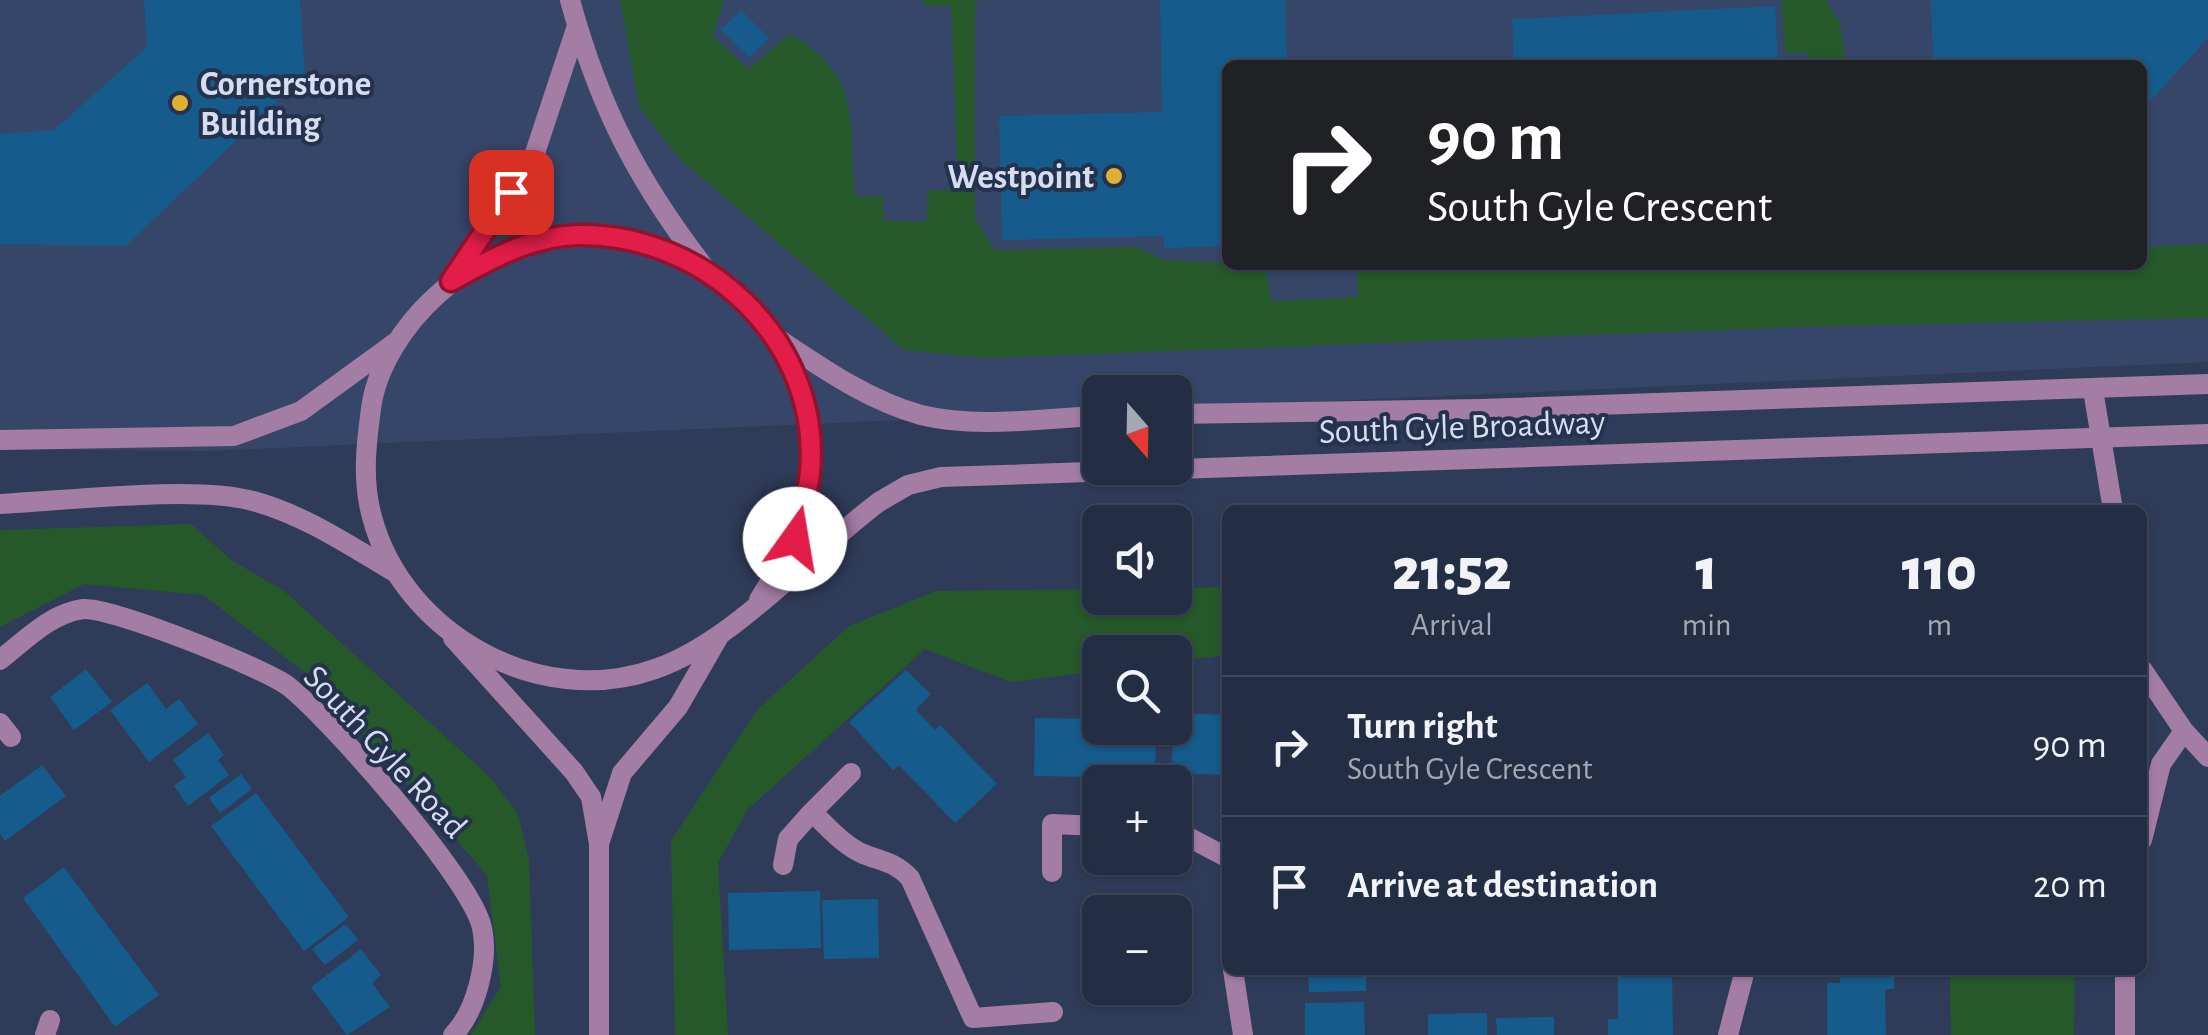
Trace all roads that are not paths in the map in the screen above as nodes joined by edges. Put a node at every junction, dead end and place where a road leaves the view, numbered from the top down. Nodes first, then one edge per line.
1 (570, 0) edge
2 (577, 26) junction
3 (705, 268) junction
4 (451, 281) junction
5 (776, 338) junction
6 (397, 341) junction
7 (2208, 384) edge
8 (2093, 390) junction
9 (1192, 414) edge
10 (1082, 417) edge
11 (2208, 434) edge
12 (2104, 436) junction
13 (0, 440) edge
14 (0, 504) edge
15 (2112, 505) edge
16 (396, 574) junction
17 (759, 600) junction
18 (450, 634) junction
19 (718, 638) junction
20 (0, 660) edge
21 (2147, 676) edge
22 (2184, 731) junction
23 (2208, 757) edge
24 (851, 774) dead end
25 (812, 812) junction
26 (2147, 820) edge
27 (1082, 825) edge
28 (1192, 839) edge
29 (599, 844) junction
30 (1222, 855) edge
31 (783, 864) dead end
32 (1052, 872) dead end
33 (1234, 975) edge
34 (1744, 975) edge
35 (2125, 975) edge
36 (1052, 1012) dead end
37 (968, 1027) edge
38 (454, 1035) edge
39 (600, 1035) edge
40 (1242, 1035) edge
41 (1728, 1035) edge
42 (2125, 1035) edge

1 - 2 street
2 - 3 street
2 - 4 street
3 - 4 street, South Gyle Broadway
3 - 5 street, South Gyle Broadway
4 - 6 street, South Gyle Broadway
5 - 10 street, South Gyle Broadway
5 - 17 street, South Gyle Broadway
6 - 13 street, South Gyle Broadway
6 - 16 street, South Gyle Broadway
7 - 8 street, South Gyle Broadway
8 - 9 street, South Gyle Broadway
8 - 12 street
11 - 12 street, South Gyle Broadway
12 - 15 street
12 - 17 street, South Gyle Broadway
14 - 16 street, South Gyle Broadway
16 - 18 street, South Gyle Broadway
17 - 19 street, South Gyle Broadway
18 - 19 street, South Gyle Broadway
18 - 29 street
19 - 29 street
20 - 38 street, South Gyle Road
21 - 22 street
22 - 23 street
22 - 26 street
24 - 25 street
25 - 31 street
25 - 37 street
27 - 32 street
28 - 30 street
29 - 39 street
33 - 40 street
34 - 41 street
35 - 42 street
36 - 37 street

